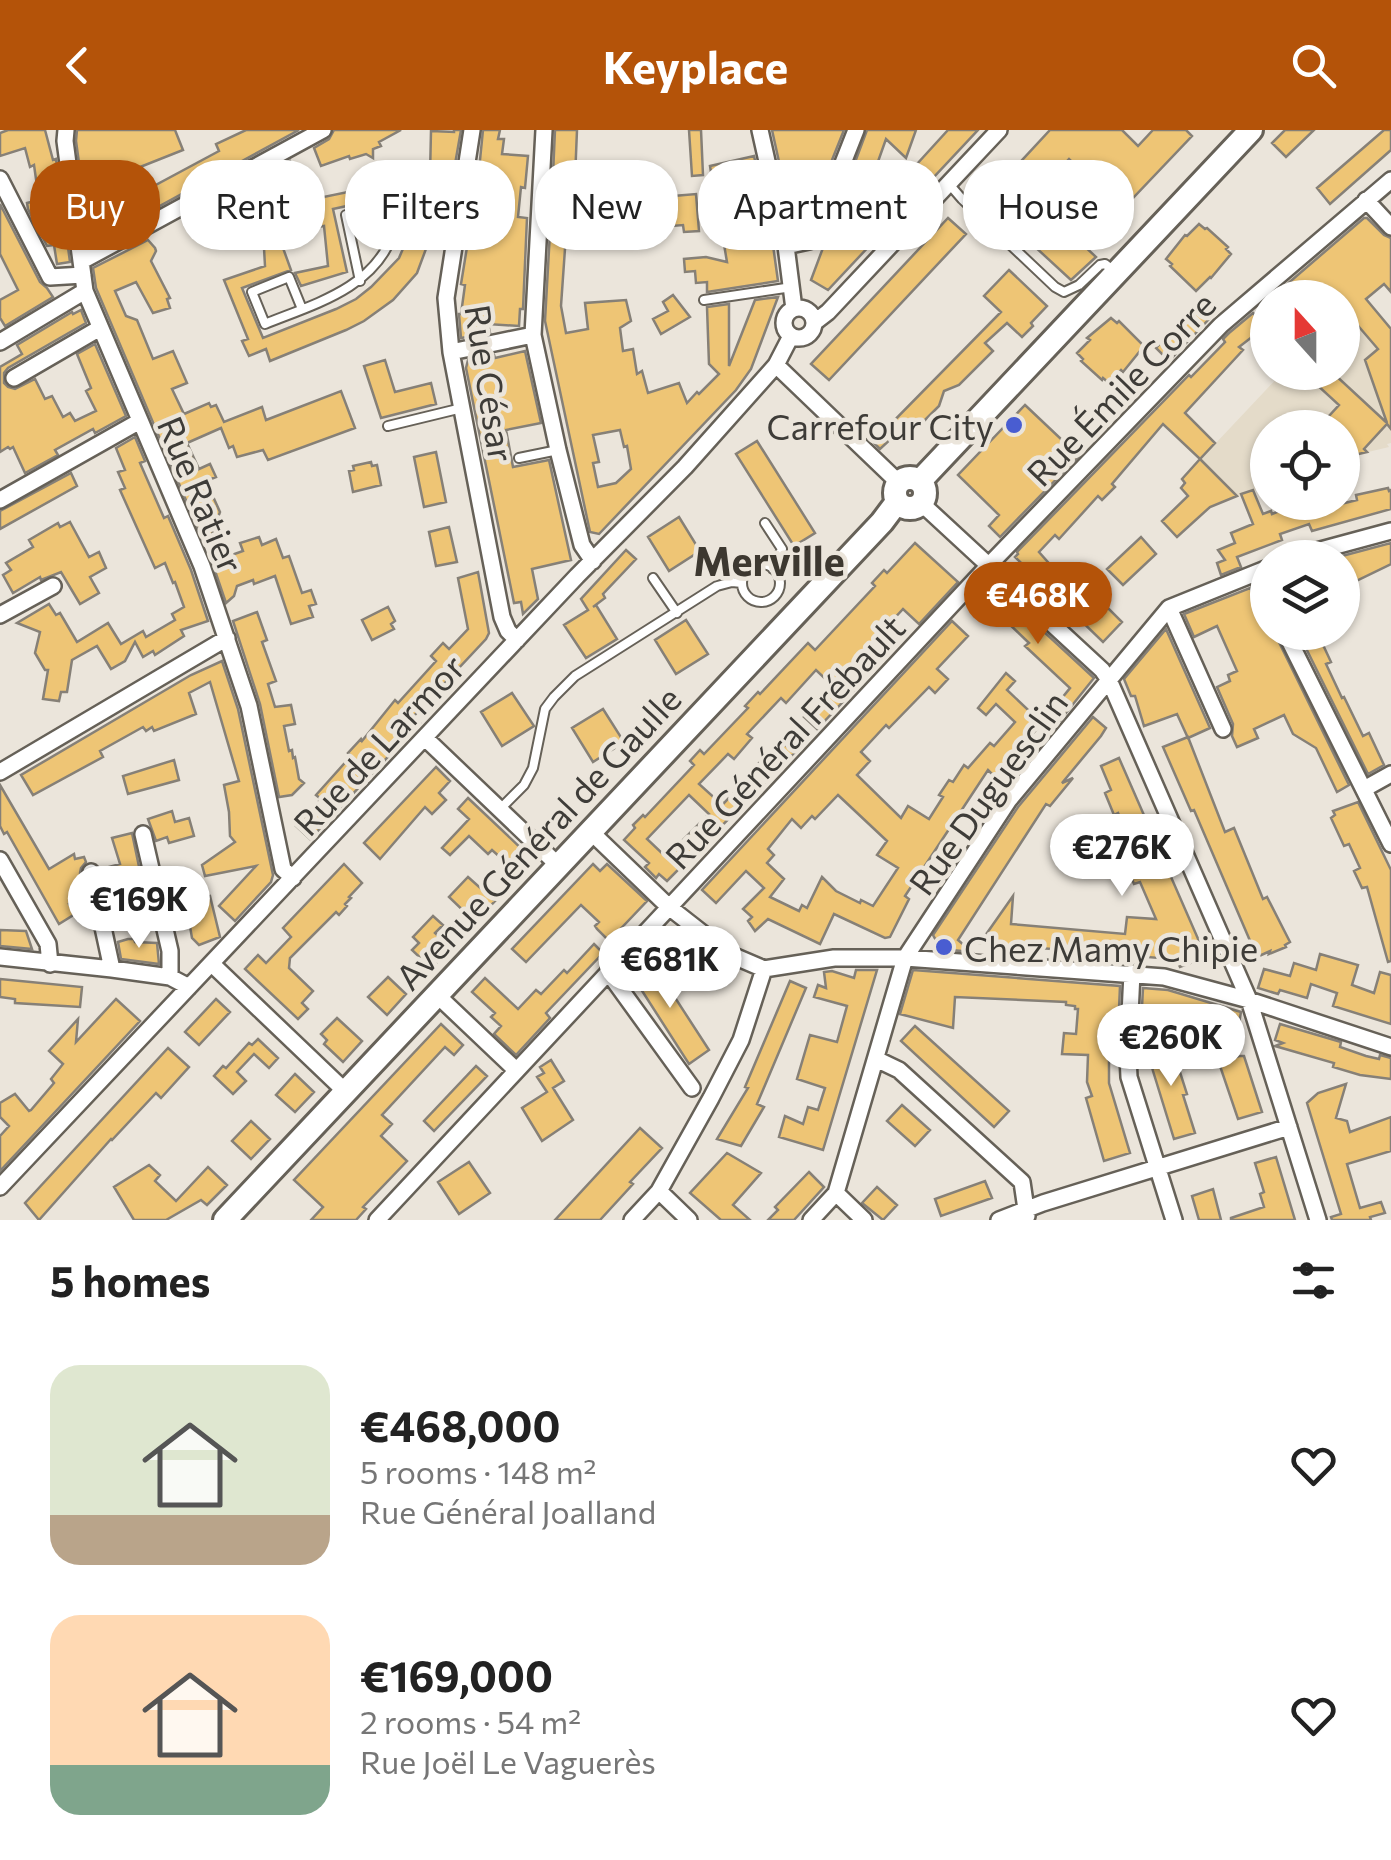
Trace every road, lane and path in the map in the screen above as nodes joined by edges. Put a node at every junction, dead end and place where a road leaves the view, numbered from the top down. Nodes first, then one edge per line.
1 (66, 130) edge
2 (323, 130) edge
3 (472, 130) edge
4 (544, 130) edge
5 (760, 130) edge
6 (856, 130) edge
7 (999, 130) edge
8 (1251, 130) edge
9 (467, 160) edge
10 (767, 160) edge
11 (844, 160) edge
12 (0, 179) edge
13 (1391, 180) edge
14 (948, 184) junction
15 (1366, 200) junction
16 (1391, 228) edge
17 (354, 250) edge
18 (385, 250) edge
19 (453, 250) edge
20 (787, 250) edge
21 (1116, 274) junction
22 (83, 276) junction
23 (360, 281) junction
24 (792, 287) junction
25 (704, 300) dead end
26 (794, 308) junction
27 (302, 309) junction
28 (815, 322) junction
29 (100, 328) junction
30 (533, 334) junction
31 (791, 336) junction
32 (0, 342) edge
33 (451, 352) junction
34 (776, 366) junction
35 (14, 378) dead end
36 (462, 408) junction
37 (140, 422) junction
38 (388, 426) dead end
39 (558, 450) junction
40 (520, 458) dead end
41 (909, 492) junction
42 (0, 500) edge
43 (765, 523) dead end
44 (1391, 531) edge
45 (1358, 540) edge
46 (593, 560) junction
47 (988, 566) junction
48 (773, 568) junction
49 (1250, 576) edge
50 (653, 578) dead end
51 (742, 583) junction
52 (53, 586) dead end
53 (775, 595) junction
54 (1169, 608) junction
55 (677, 612) junction
56 (795, 613) junction
57 (0, 615) edge
58 (227, 638) junction
59 (517, 640) junction
60 (1294, 650) edge
61 (1109, 680) junction
62 (1223, 729) dead end
63 (425, 738) junction
64 (0, 772) edge
65 (1391, 774) edge
66 (1364, 789) junction
67 (500, 809) junction
68 (590, 830) junction
69 (143, 834) dead end
70 (1391, 844) edge
71 (0, 860) edge
72 (558, 864) junction
73 (91, 872) dead end
74 (292, 878) junction
75 (669, 906) junction
76 (0, 957) edge
77 (905, 958) junction
78 (50, 964) junction
79 (212, 964) junction
80 (112, 969) junction
81 (764, 969) junction
82 (608, 972) junction
83 (1132, 973) junction
84 (170, 978) junction
85 (190, 988) junction
86 (437, 994) junction
87 (1249, 1000) junction
88 (1391, 1047) edge
89 (876, 1060) junction
90 (516, 1070) junction
91 (692, 1088) dead end
92 (346, 1092) junction
93 (1289, 1127) junction
94 (1157, 1168) junction
95 (0, 1186) edge
96 (659, 1191) junction
97 (836, 1193) junction
98 (1027, 1215) edge
99 (226, 1220) edge
100 (377, 1220) edge
101 (632, 1220) edge
102 (689, 1220) edge
103 (811, 1220) edge
104 (864, 1220) edge
105 (1000, 1220) edge
106 (1174, 1220) edge
107 (1318, 1220) edge

1 - 22 street, Rue Ratier
2 - 22 street
3 - 9 street, Rue César
4 - 30 street
5 - 10 street
6 - 11 street
7 - 14 street
8 - 21 main road, Avenue Général de Gaulle
12 - 22 street
13 - 15 street, Rue Émile Corre
14 - 21 lane
14 - 28 street
15 - 16 street
15 - 47 street, Rue Émile Corre
17 - 23 lane
18 - 23 lane
19 - 33 street, Rue César
20 - 24 street
21 - 41 main road, Avenue Général de Gaulle
22 - 29 street, Rue Ratier
22 - 32 street
23 - 27 lane
24 - 25 lane
24 - 26 street
26 - 28 street
26 - 31 street
27 - 27 lane
28 - 31 street
29 - 35 street
29 - 37 street, Rue Ratier
30 - 33 street
30 - 39 street
31 - 34 street, Rue de Larmor
33 - 36 street, Rue César
34 - 41 street
34 - 46 street, Rue de Larmor
36 - 38 lane
36 - 59 street, Rue César
37 - 42 street
37 - 58 street, Rue Ratier
39 - 40 lane
39 - 46 street
41 - 47 street
41 - 56 main road, Avenue Général de Gaulle
43 - 48 lane
44 - 45 street
46 - 59 street, Rue de Larmor
47 - 61 street
47 - 75 street, Rue Général Frébault
48 - 51 lane
48 - 53 lane
49 - 54 street, Rue Duguesclin
50 - 55 lane
51 - 53 lane
51 - 55 lane
52 - 57 street
53 - 56 lane
54 - 61 street, Rue Duguesclin
54 - 62 street
55 - 67 lane
56 - 68 main road, Avenue Général de Gaulle
58 - 64 street
58 - 74 street, Rue Ratier
59 - 63 street, Rue de Larmor
60 - 66 street
61 - 77 street, Rue Duguesclin
61 - 87 street
63 - 67 street
63 - 74 street, Rue de Larmor
65 - 66 street
66 - 70 street
67 - 72 street
68 - 72 main road, Avenue Général de Gaulle
68 - 75 street
69 - 84 street
71 - 78 street
72 - 86 main road, Avenue Général de Gaulle
73 - 80 street
74 - 79 street, Rue de Larmor
75 - 81 street
75 - 82 street, Rue Général Frébault
76 - 78 street
77 - 81 street
77 - 83 street
77 - 89 street, Rue Duguesclin
78 - 80 street
79 - 85 street, Rue de Larmor
79 - 92 street
80 - 84 street
81 - 96 street
82 - 90 street, Rue Général Frébault
82 - 91 street
83 - 87 street
83 - 94 street
84 - 85 street
85 - 95 street, Rue de Larmor
86 - 90 street
86 - 92 main road, Avenue Général de Gaulle
87 - 88 street
87 - 93 street
89 - 97 street, Rue Duguesclin
89 - 98 street
90 - 100 street, Rue Général Frébault
92 - 99 main road, Avenue Général de Gaulle
93 - 94 street
93 - 107 street
94 - 98 street
94 - 106 street
96 - 101 street
96 - 102 street
97 - 103 street
97 - 104 street
98 - 105 street

